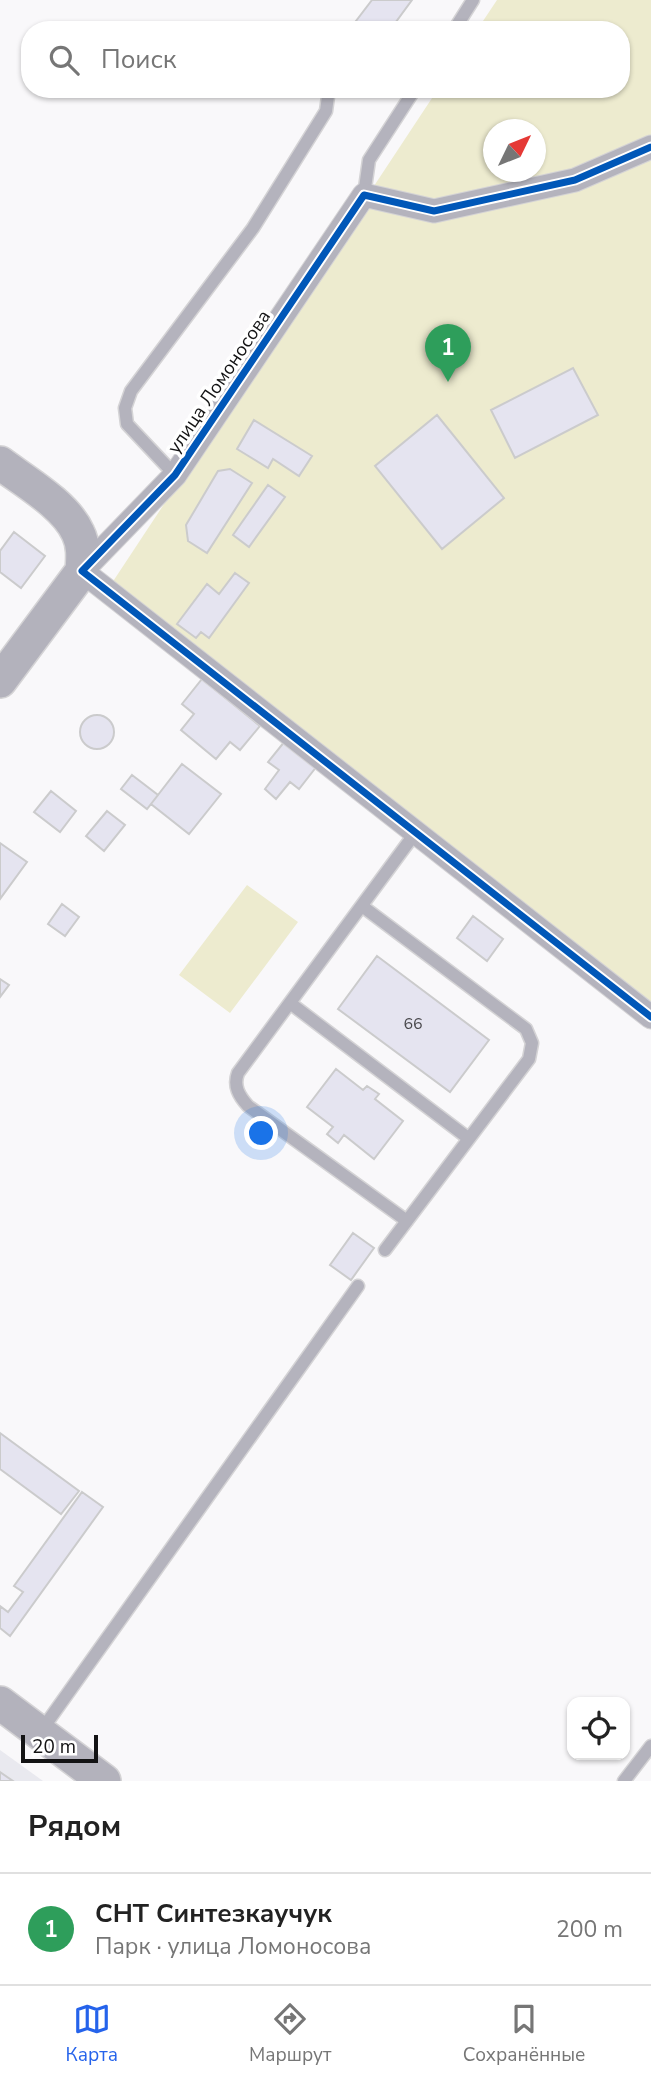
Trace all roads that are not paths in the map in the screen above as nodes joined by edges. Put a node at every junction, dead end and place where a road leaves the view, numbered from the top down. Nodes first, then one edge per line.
1 (473, 0) edge
2 (460, 21) edge
3 (328, 98) edge
4 (409, 98) edge
5 (651, 147) edge
6 (364, 195) junction
7 (0, 463) edge
8 (175, 475) junction
9 (82, 571) junction
10 (0, 681) edge
11 (416, 832) junction
12 (362, 906) junction
13 (290, 1003) junction
14 (646, 1006) edge
15 (468, 1138) junction
16 (407, 1222) junction
17 (385, 1250) dead end
18 (358, 1286) dead end
19 (0, 1703) edge
20 (40, 1732) junction
21 (651, 1746) edge
22 (104, 1781) edge
23 (624, 1781) edge

1 - 2 lane
3 - 8 lane
4 - 6 lane, улица Ломоносова
5 - 6 street
6 - 8 street, улица Ломоносова
7 - 9 main road
8 - 9 street, улица Ломоносова
9 - 10 main road, улица Ломоносова
9 - 11 street
11 - 12 lane
11 - 14 street
12 - 13 lane
12 - 15 lane
13 - 15 lane
13 - 16 lane
15 - 16 lane
16 - 17 lane
18 - 20 lane
19 - 20 main road
20 - 22 main road
21 - 23 lane

